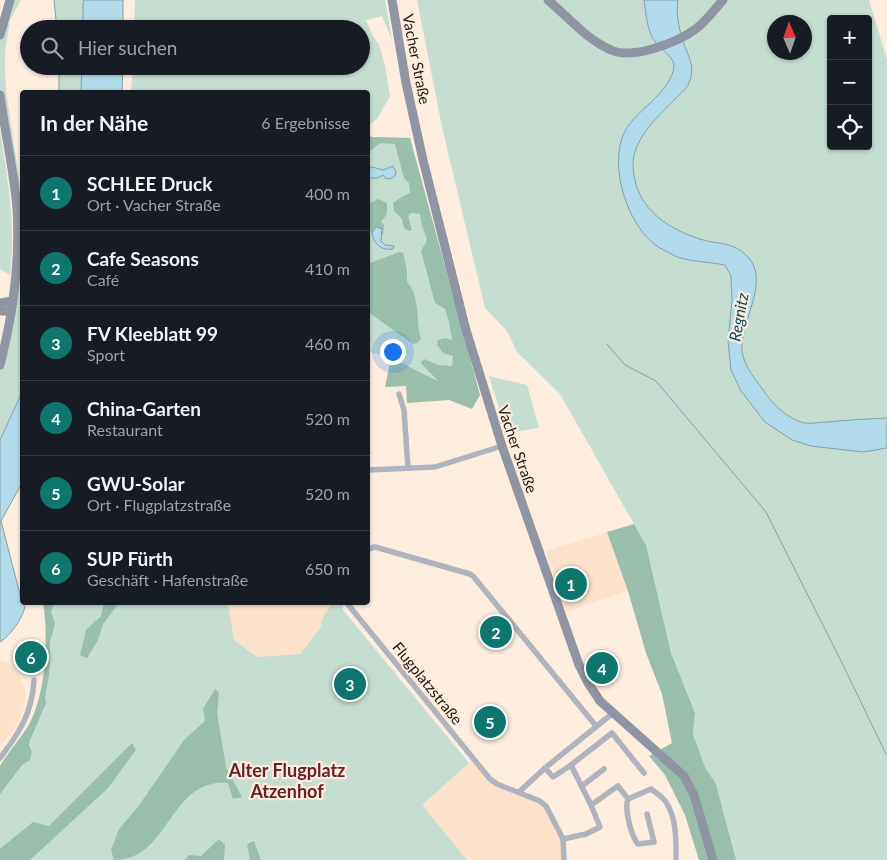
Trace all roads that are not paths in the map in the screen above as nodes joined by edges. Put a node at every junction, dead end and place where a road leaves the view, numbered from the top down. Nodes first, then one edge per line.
1 (10, 0) edge
2 (392, 0) edge
3 (548, 0) edge
4 (723, 0) edge
5 (0, 35) edge
6 (0, 95) edge
7 (12, 301) junction
8 (0, 303) edge
9 (0, 311) edge
10 (11, 311) junction
11 (0, 365) edge
12 (399, 394) dead end
13 (502, 446) junction
14 (408, 468) junction
15 (370, 470) edge
16 (370, 548) edge
17 (348, 605) edge
18 (34, 680) dead end
19 (613, 713) junction
20 (596, 726) junction
21 (0, 758) edge
22 (571, 765) junction
23 (545, 768) junction
24 (604, 769) dead end
25 (644, 773) dead end
26 (582, 786) junction
27 (520, 792) junction
28 (628, 799) junction
29 (592, 805) junction
30 (648, 814) dead end
31 (563, 839) junction
32 (564, 860) edge
33 (676, 860) edge
34 (713, 860) edge

1 - 5 street
2 - 13 street, Vacher Straße
3 - 4 street
6 - 7 street
7 - 8 street
7 - 10 street
9 - 10 street
10 - 11 street
12 - 14 street
13 - 14 street
13 - 19 street, Vacher Straße
14 - 15 street
16 - 20 street
17 - 27 street, Flugplatzstraße
18 - 21 street
19 - 20 street
19 - 34 street, Vacher Straße
20 - 23 street
22 - 23 street
22 - 25 street
22 - 26 street
23 - 27 street
24 - 26 street
26 - 29 street
27 - 31 street, Flugplatzstraße
28 - 29 street
28 - 30 street
28 - 33 street
29 - 31 street
31 - 32 street, Flugplatzstraße

